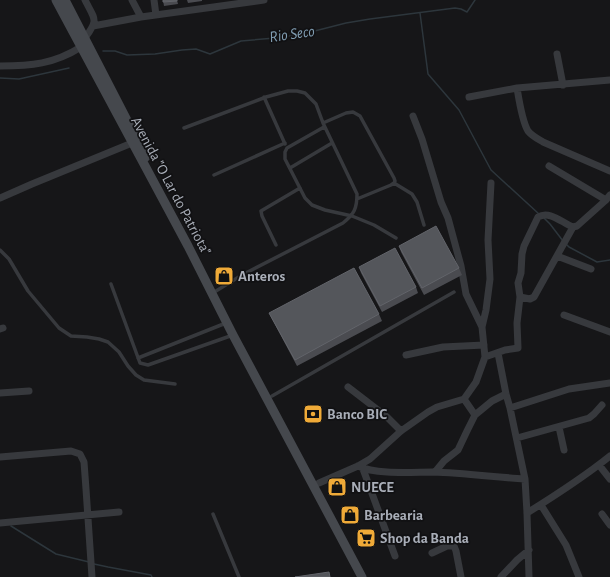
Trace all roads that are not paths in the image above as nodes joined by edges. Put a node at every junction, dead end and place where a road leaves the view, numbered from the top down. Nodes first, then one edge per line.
1 (56, 0) edge
2 (65, 0) edge
3 (85, 0) edge
4 (132, 0) edge
5 (154, 0) edge
6 (264, 0) edge
7 (214, 3) edge
8 (156, 15) junction
9 (141, 17) junction
10 (93, 26) junction
11 (85, 38) junction
12 (85, 49) junction
13 (557, 54) dead end
14 (94, 63) junction
15 (0, 66) edge
16 (610, 80) edge
17 (563, 84) junction
18 (517, 88) junction
19 (264, 97) junction
20 (469, 97) dead end
21 (413, 116) dead end
22 (324, 125) junction
23 (184, 128) dead end
24 (132, 143) junction
25 (284, 143) junction
26 (332, 143) junction
27 (287, 148) junction
28 (549, 166) dead end
29 (290, 168) junction
30 (610, 170) edge
31 (214, 175) dead end
32 (394, 183) junction
33 (491, 183) dead end
34 (300, 188) junction
35 (0, 198) edge
36 (608, 198) edge
37 (357, 199) junction
38 (352, 216) junction
39 (424, 225) dead end
40 (573, 227) junction
41 (396, 238) dead end
42 (276, 245) dead end
43 (0, 250) edge
44 (557, 256) junction
45 (591, 269) dead end
46 (111, 284) dead end
47 (216, 291) junction
48 (454, 292) dead end
49 (520, 297) junction
50 (564, 315) dead end
51 (227, 323) junction
52 (482, 327) junction
53 (610, 332) edge
54 (233, 335) junction
55 (484, 345) junction
56 (498, 352) junction
57 (406, 355) dead end
58 (485, 357) junction
59 (138, 358) junction
60 (610, 383) edge
61 (175, 384) dead end
62 (348, 387) dead end
63 (29, 391) dead end
64 (0, 393) edge
65 (506, 394) junction
66 (272, 396) junction
67 (464, 399) junction
68 (602, 405) dead end
69 (510, 408) junction
70 (475, 415) junction
71 (559, 427) junction
72 (401, 431) junction
73 (517, 438) junction
74 (564, 450) dead end
75 (610, 456) edge
76 (0, 458) edge
77 (599, 465) junction
78 (360, 467) junction
79 (435, 472) junction
80 (525, 479) junction
81 (610, 479) edge
82 (319, 483) junction
83 (540, 505) junction
84 (119, 512) dead end
85 (528, 513) junction
86 (213, 514) dead end
87 (602, 514) dead end
88 (88, 515) junction
89 (0, 523) edge
90 (610, 526) edge
91 (529, 550) junction
92 (432, 552) dead end
93 (395, 556) dead end
94 (87, 577) edge
95 (92, 577) edge
96 (239, 577) edge
97 (362, 577) edge
98 (369, 577) edge
99 (462, 577) edge
100 (502, 577) edge
101 (529, 577) edge
102 (579, 577) edge

1 - 12 main road, Avenida "O Lar do Patriota"
2 - 11 main road, Avenida "O Lar do Patriota"
3 - 10 street
4 - 9 street
5 - 8 street
6 - 7 street
7 - 8 street
8 - 9 street
9 - 10 street
10 - 11 street
11 - 12 main road, Avenida "O Lar do Patriota"
12 - 14 main road, Avenida "O Lar do Patriota"
12 - 15 street
13 - 17 street
14 - 24 main road, Avenida "O Lar do Patriota"
14 - 47 main road, Avenida "O Lar do Patriota"
16 - 17 street
17 - 18 street
18 - 20 street
18 - 30 street
19 - 22 lane
19 - 23 lane
19 - 25 lane
21 - 52 street
22 - 26 lane
22 - 27 lane
22 - 32 lane
24 - 35 street
24 - 51 main road, Avenida "O Lar do Patriota"
25 - 27 lane
25 - 31 lane
26 - 29 lane
26 - 37 lane
27 - 29 lane
28 - 36 street
29 - 34 lane
32 - 37 lane
32 - 39 lane
33 - 52 street
34 - 38 lane
34 - 42 lane
36 - 40 street
37 - 38 lane
38 - 41 lane
38 - 47 lane
40 - 44 street
40 - 49 street
43 - 61 lane
44 - 45 street
44 - 49 street
46 - 59 lane
47 - 66 main road, Avenida "O Lar do Patriota"
48 - 66 lane
49 - 56 street
50 - 53 street
51 - 54 main road, Avenida "O Lar do Patriota"
51 - 59 lane
52 - 55 street
54 - 59 lane
54 - 97 main road, Avenida "O Lar do Patriota"
55 - 57 street
55 - 58 street
56 - 58 street
56 - 65 street
58 - 67 street
60 - 69 street
62 - 72 street
63 - 64 street
65 - 69 street
65 - 70 street
66 - 82 main road, Avenida "O Lar do Patriota"
67 - 70 street
67 - 72 street
68 - 71 street
69 - 73 street
70 - 79 street
71 - 73 street
71 - 74 street
72 - 78 street
73 - 80 street
75 - 77 street
76 - 88 street
77 - 81 street
77 - 83 street
78 - 79 street
78 - 82 street
78 - 93 street
79 - 80 street
80 - 85 street
82 - 98 main road, Avenida "O Lar do Patriota"
83 - 85 street
83 - 102 street
84 - 88 street
85 - 91 street
86 - 96 lane
87 - 90 street
88 - 89 street
88 - 95 street
91 - 100 street
91 - 101 street
92 - 99 street
94 - 95 street

